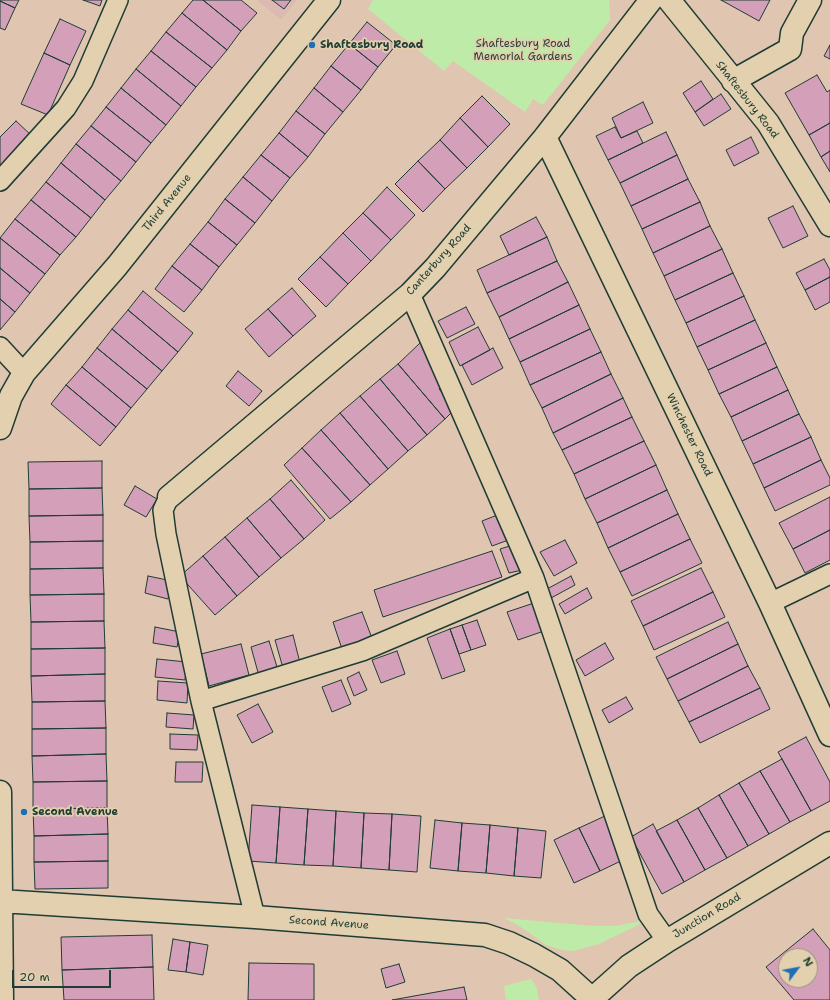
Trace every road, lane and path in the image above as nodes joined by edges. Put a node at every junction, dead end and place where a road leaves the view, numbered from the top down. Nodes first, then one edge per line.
1 (118, 0) edge
2 (329, 0) edge
3 (651, 0) edge
4 (669, 0) edge
5 (810, 0) edge
6 (733, 81) junction
7 (545, 137) junction
8 (0, 181) edge
9 (830, 225) edge
10 (410, 294) junction
11 (0, 348) edge
12 (24, 374) junction
13 (6, 397) edge
14 (0, 428) edge
15 (168, 497) joint
16 (830, 574) edge
17 (534, 578) junction
18 (770, 603) junction
19 (200, 700) junction
20 (830, 735) edge
21 (0, 792) edge
22 (830, 843) edge
23 (1, 901) edge
24 (255, 917) junction
25 (667, 941) junction
26 (592, 999) edge
27 (2, 1000) edge

1 - 8 lane
2 - 12 street, Third Avenue
3 - 7 street, Canterbury Road
4 - 6 street, Shaftesbury Road
5 - 6 street
6 - 9 street, Shaftesbury Road
7 - 10 street, Canterbury Road
7 - 18 street, Winchester Road
10 - 15 street, Canterbury Road
10 - 17 lane
11 - 12 lane
12 - 13 street, Third Avenue
13 - 14 street, Third Avenue
15 - 19 lane
16 - 18 lane
17 - 19 lane
17 - 25 lane
18 - 20 street, Winchester Road
19 - 24 lane
21 - 23 street
22 - 25 street, Junction Road
23 - 24 street, Second Avenue
23 - 27 street
24 - 26 street, Second Avenue
25 - 26 street, Junction Road

